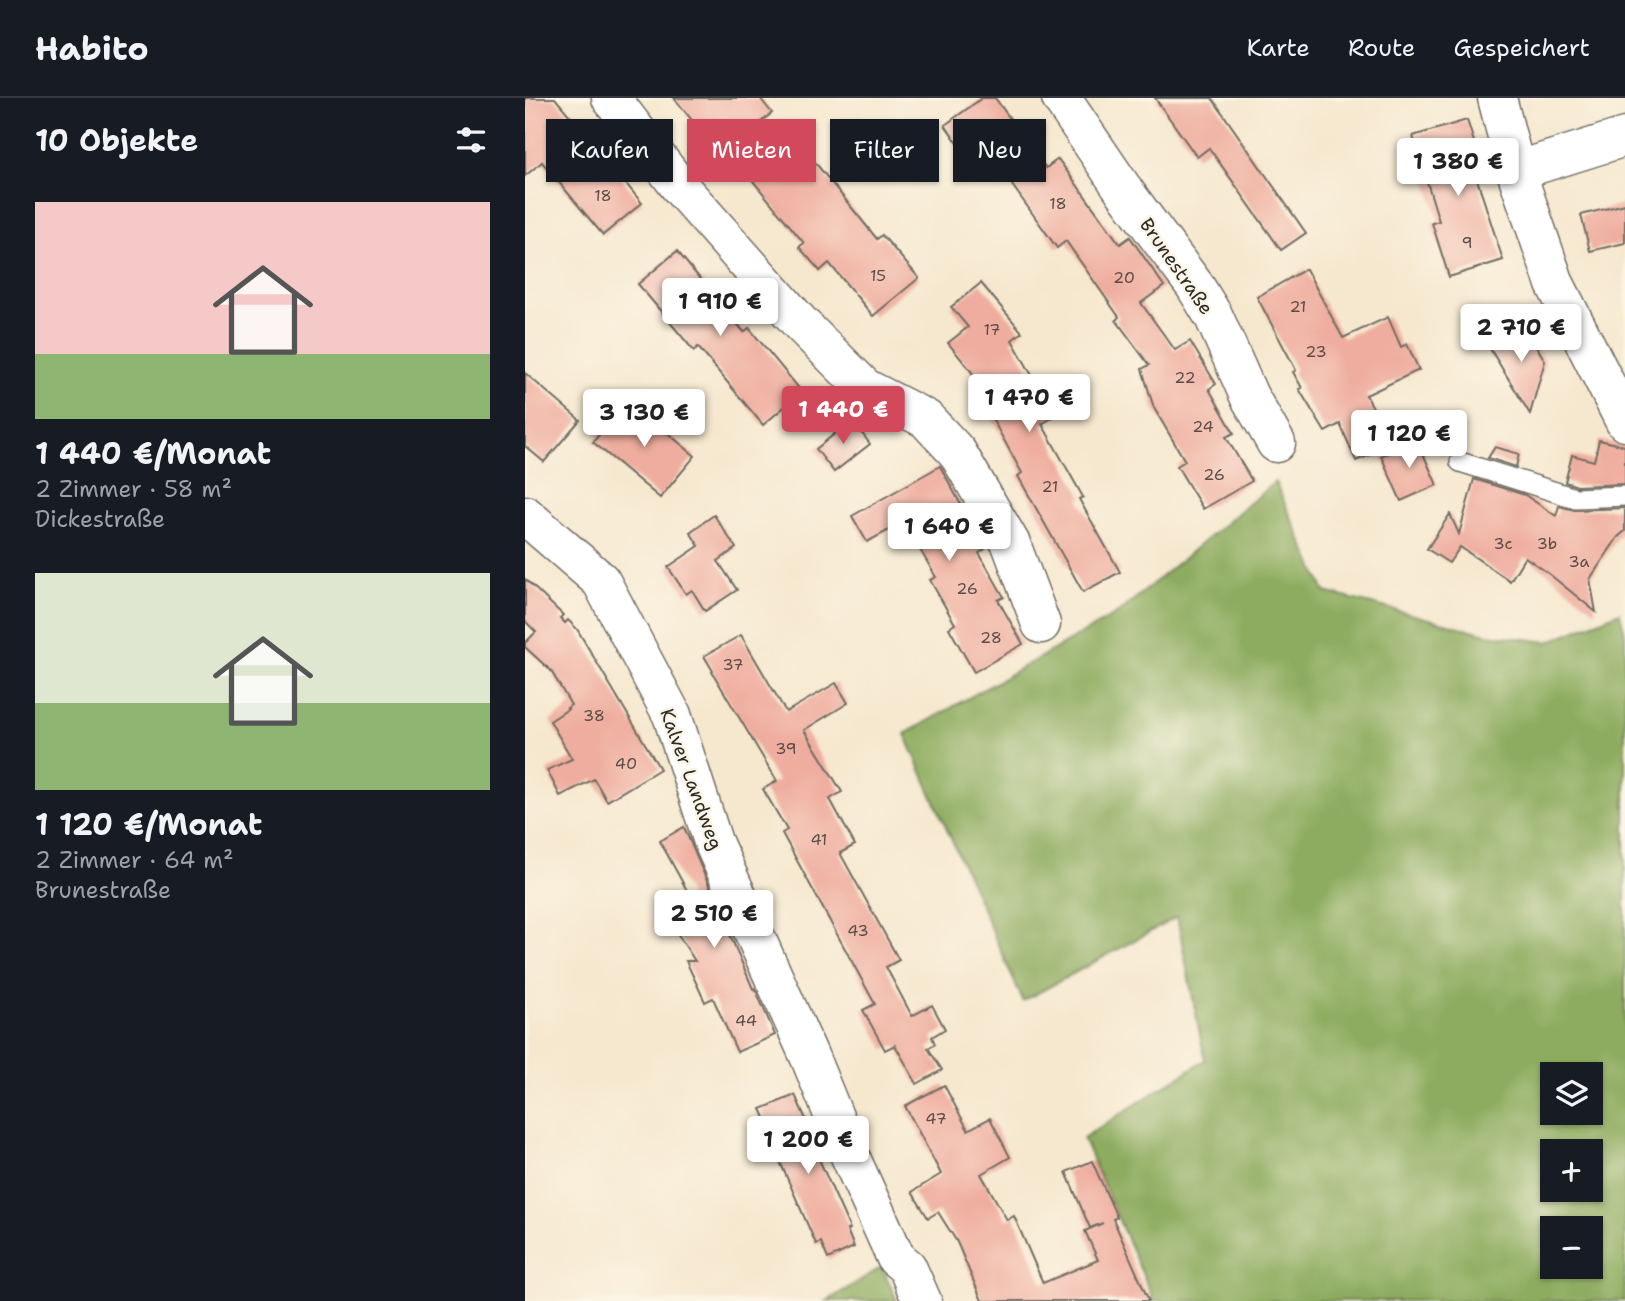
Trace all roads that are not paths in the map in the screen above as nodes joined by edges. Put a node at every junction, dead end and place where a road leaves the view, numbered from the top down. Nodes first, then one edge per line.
1 (611, 98) edge
2 (1061, 98) edge
3 (1497, 98) edge
4 (1625, 137) edge
5 (1516, 171) junction
6 (1625, 422) edge
7 (1276, 443) dead end
8 (1460, 463) dead end
9 (1625, 496) edge
10 (525, 515) edge
11 (1041, 624) dead end
12 (922, 1301) edge

1 - 11 street
2 - 7 street, Brunestraße
3 - 5 street
4 - 5 street
5 - 6 street
8 - 9 lane
10 - 12 street, Kalver Landweg

